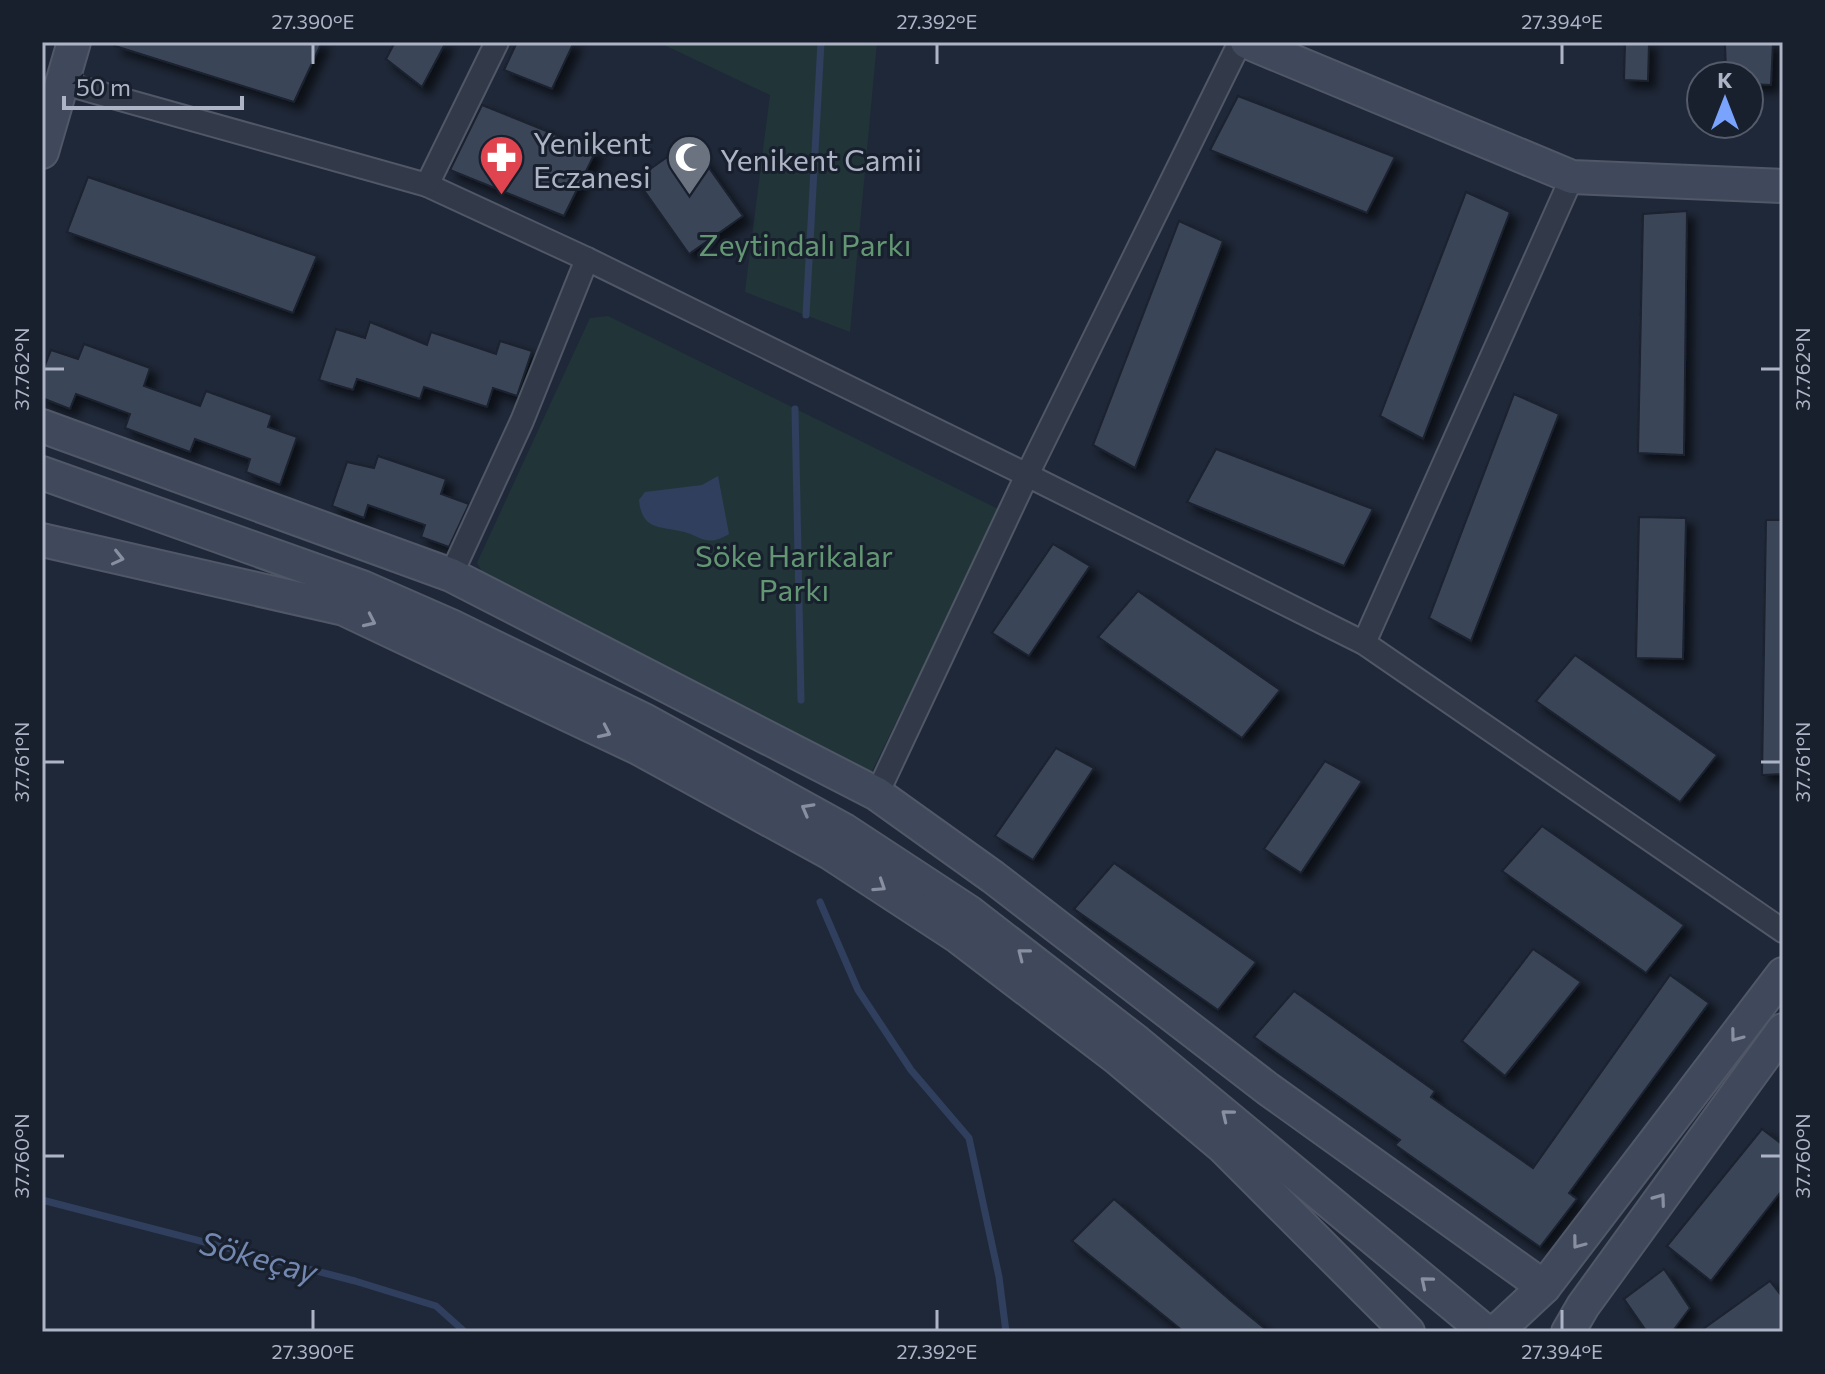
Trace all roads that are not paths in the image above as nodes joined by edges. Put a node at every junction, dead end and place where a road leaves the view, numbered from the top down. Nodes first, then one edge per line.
1 (74, 42) edge
2 (497, 42) edge
3 (1240, 42) edge
4 (1247, 42) edge
5 (53, 102) edge
6 (42, 152) edge
7 (1572, 177) junction
8 (427, 185) junction
9 (1783, 186) edge
10 (587, 259) junction
11 (42, 426) edge
12 (42, 473) edge
13 (1027, 475) junction
14 (42, 540) edge
15 (451, 575) junction
16 (1364, 643) junction
17 (877, 794) junction
18 (1783, 931) edge
19 (1783, 974) edge
20 (1783, 1030) edge
21 (1544, 1287) junction
22 (1408, 1332) edge
23 (1486, 1332) edge
24 (1496, 1332) edge
25 (1568, 1332) edge

1 - 5 main road
2 - 8 street
3 - 13 street
4 - 7 main road
5 - 6 main road
5 - 8 street
7 - 9 main road
7 - 16 street
8 - 10 street
10 - 13 street
10 - 15 street
11 - 15 main road
23 -> 12 main road
13 - 16 street
13 - 17 street
14 -> 22 main road
15 - 17 main road
16 - 18 street
17 - 21 main road
19 -> 21 main road
25 -> 20 main road
21 - 24 main road

